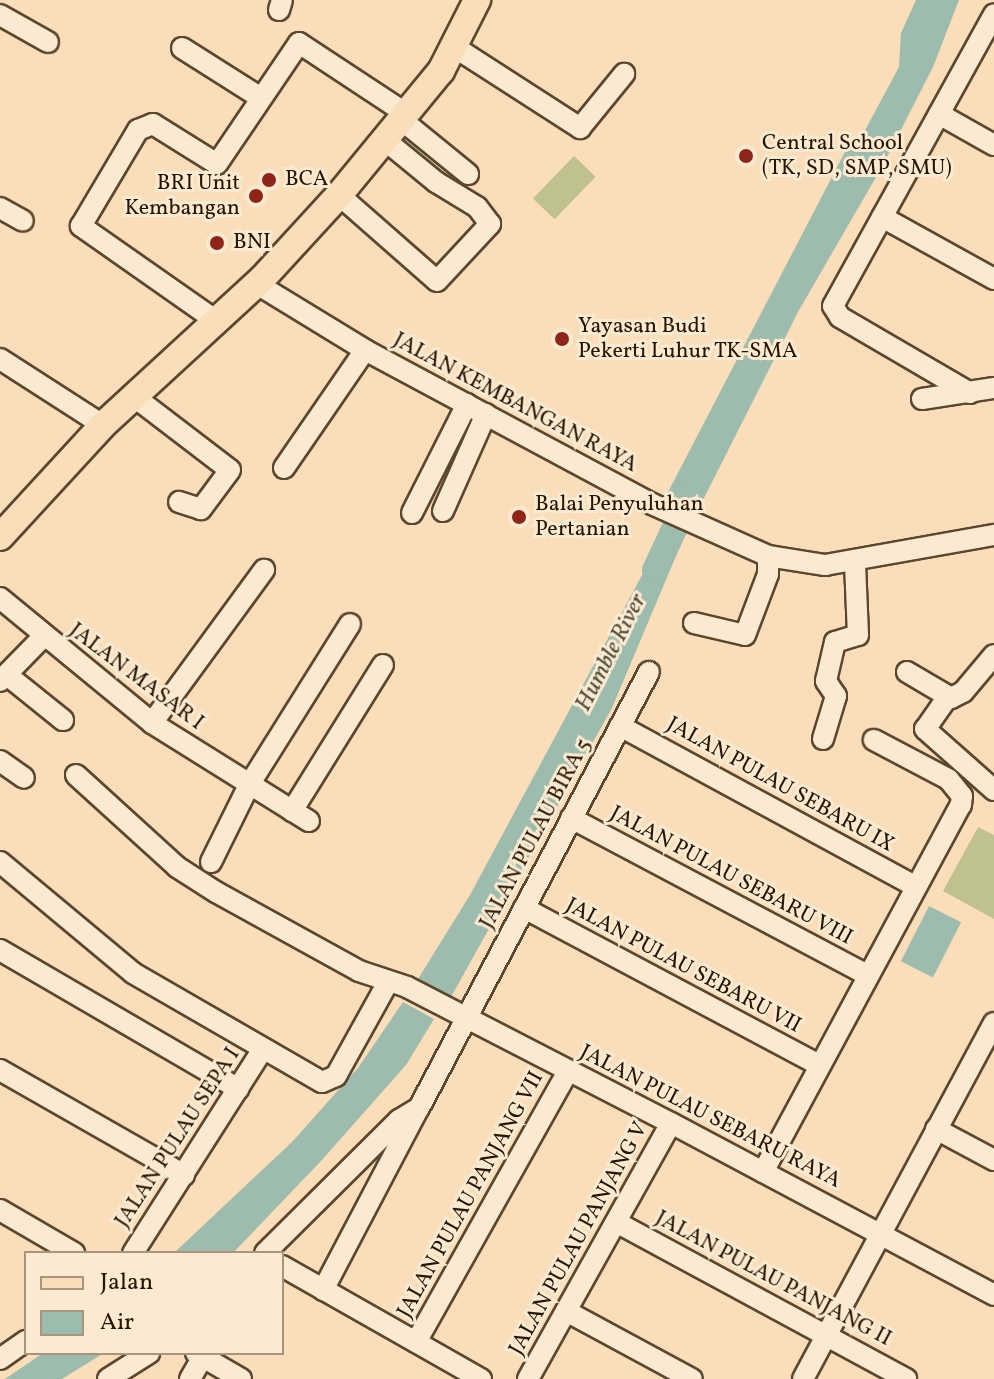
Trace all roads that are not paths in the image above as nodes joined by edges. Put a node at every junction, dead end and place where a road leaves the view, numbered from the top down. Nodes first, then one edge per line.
1 (477, 0) edge
2 (994, 14) edge
3 (0, 15) edge
4 (48, 42) dead end
5 (182, 48) dead end
6 (456, 48) junction
7 (624, 74) dead end
8 (261, 98) junction
9 (939, 114) junction
10 (406, 118) junction
11 (386, 141) junction
12 (994, 145) edge
13 (468, 174) dead end
14 (339, 195) junction
15 (0, 208) edge
16 (882, 217) junction
17 (23, 221) dead end
18 (994, 279) edge
19 (257, 284) junction
20 (215, 320) junction
21 (365, 350) junction
22 (0, 359) edge
23 (994, 388) edge
24 (970, 393) junction
25 (132, 395) junction
26 (922, 399) dead end
27 (467, 404) junction
28 (486, 414) junction
29 (103, 425) junction
30 (284, 468) dead end
31 (179, 502) dead end
32 (443, 511) dead end
33 (412, 513) dead end
34 (994, 535) edge
35 (0, 537) edge
36 (768, 556) junction
37 (855, 562) junction
38 (264, 570) dead end
39 (0, 598) edge
40 (694, 623) dead end
41 (350, 624) dead end
42 (43, 637) junction
43 (383, 665) dead end
44 (990, 668) edge
45 (649, 672) dead end
46 (907, 672) dead end
47 (3, 678) edge
48 (947, 698) junction
49 (63, 720) dead end
50 (152, 723) junction
51 (620, 726) junction
52 (823, 739) dead end
53 (874, 740) dead end
54 (0, 761) edge
55 (76, 775) dead end
56 (24, 778) dead end
57 (249, 785) junction
58 (994, 790) edge
59 (571, 818) junction
60 (0, 862) edge
61 (211, 862) dead end
62 (916, 887) junction
63 (524, 908) junction
64 (0, 950) edge
65 (868, 975) junction
66 (399, 985) junction
67 (460, 1015) junction
68 (992, 1033) edge
69 (263, 1049) junction
70 (819, 1065) junction
71 (0, 1070) edge
72 (568, 1071) junction
73 (239, 1089) junction
74 (419, 1108) junction
75 (671, 1123) junction
76 (936, 1129) junction
77 (994, 1160) edge
78 (763, 1172) junction
79 (184, 1175) junction
80 (0, 1210) edge
81 (616, 1222) junction
82 (880, 1233) junction
83 (71, 1251) edge
84 (134, 1251) edge
85 (267, 1251) edge
86 (284, 1267) edge
87 (323, 1290) junction
88 (994, 1295) edge
89 (566, 1311) junction
90 (826, 1335) junction
91 (24, 1342) edge
92 (416, 1342) junction
93 (146, 1355) edge
94 (201, 1355) edge
95 (203, 1355) edge
96 (1, 1357) edge
97 (108, 1379) edge
98 (190, 1379) edge
99 (241, 1379) edge
100 (481, 1379) edge
101 (528, 1379) edge
102 (692, 1379) edge
103 (803, 1379) edge
104 (906, 1379) edge

1 - 6 main road
2 - 9 street
3 - 4 street
5 - 8 street
6 - 7 street
6 - 10 main road
8 - 10 street
8 - 20 street
9 - 12 street
9 - 16 street
10 - 11 main road
10 - 13 street
11 - 14 main road
11 - 14 street
14 - 19 main road
15 - 17 street
16 - 18 street
16 - 24 street
19 - 20 main road
19 - 21 street, JALAN KEMBANGAN RAYA
20 - 25 main road
21 - 27 street, JALAN KEMBANGAN RAYA
21 - 30 street
22 - 29 street
23 - 24 street
24 - 26 street
25 - 29 main road
25 - 31 street
27 - 28 street, JALAN KEMBANGAN RAYA
27 - 33 street
28 - 32 street
28 - 36 street, JALAN KEMBANGAN RAYA
29 - 35 main road
34 - 37 street, JALAN KEMBANGAN RAYA
36 - 37 street, JALAN KEMBANGAN RAYA
36 - 40 street
37 - 52 street
38 - 50 street
39 - 42 street, JALAN MASAR I
41 - 57 street
42 - 47 street
42 - 50 street, JALAN MASAR I
43 - 57 street, JALAN MASAR I
44 - 48 street
45 - 51 street, JALAN PULAU BIRA 5
46 - 48 street
47 - 49 street
48 - 58 street
50 - 57 street, JALAN MASAR I
51 - 59 street, JALAN PULAU BIRA 5
51 - 62 street, JALAN PULAU SEBARU IX
53 - 62 street
54 - 56 street
55 - 66 street, JALAN PULAU SEBARU RAYA
57 - 61 street
59 - 63 street, JALAN PULAU BIRA 5
59 - 65 street, JALAN PULAU SEBARU VIII
60 - 69 street
62 - 65 street
63 - 67 street, JALAN PULAU BIRA 5
63 - 70 street, JALAN PULAU SEBARU VII
64 - 73 street
65 - 70 street
66 - 67 street, JALAN PULAU SEBARU RAYA
66 - 69 street
67 - 72 street, JALAN PULAU SEBARU RAYA
67 - 74 street, JALAN PULAU BIRA 5
68 - 76 street
69 - 73 street, JALAN PULAU SEPA I
70 - 78 street
71 - 79 street
72 - 75 street, JALAN PULAU SEBARU RAYA
72 - 92 street, JALAN PULAU PANJANG VII
73 - 79 street, JALAN PULAU SEPA I
74 - 85 street
74 - 87 street, JALAN PULAU BIRA 5
75 - 78 street, JALAN PULAU SEBARU RAYA
75 - 81 street, JALAN PULAU PANJANG V
76 - 77 street
76 - 82 street
78 - 82 street, JALAN PULAU SEBARU RAYA
79 - 84 street, JALAN PULAU SEPA I
80 - 83 street
81 - 89 street, JALAN PULAU PANJANG V
81 - 90 street, JALAN PULAU PANJANG II
82 - 88 street, JALAN PULAU SEBARU RAYA
82 - 90 street
86 - 87 street
87 - 92 street
89 - 101 street, JALAN PULAU PANJANG V
89 - 102 street
90 - 103 street
90 - 104 street, JALAN PULAU PANJANG II
91 - 96 street
92 - 100 street
93 - 97 street
94 - 98 street
95 - 99 street

